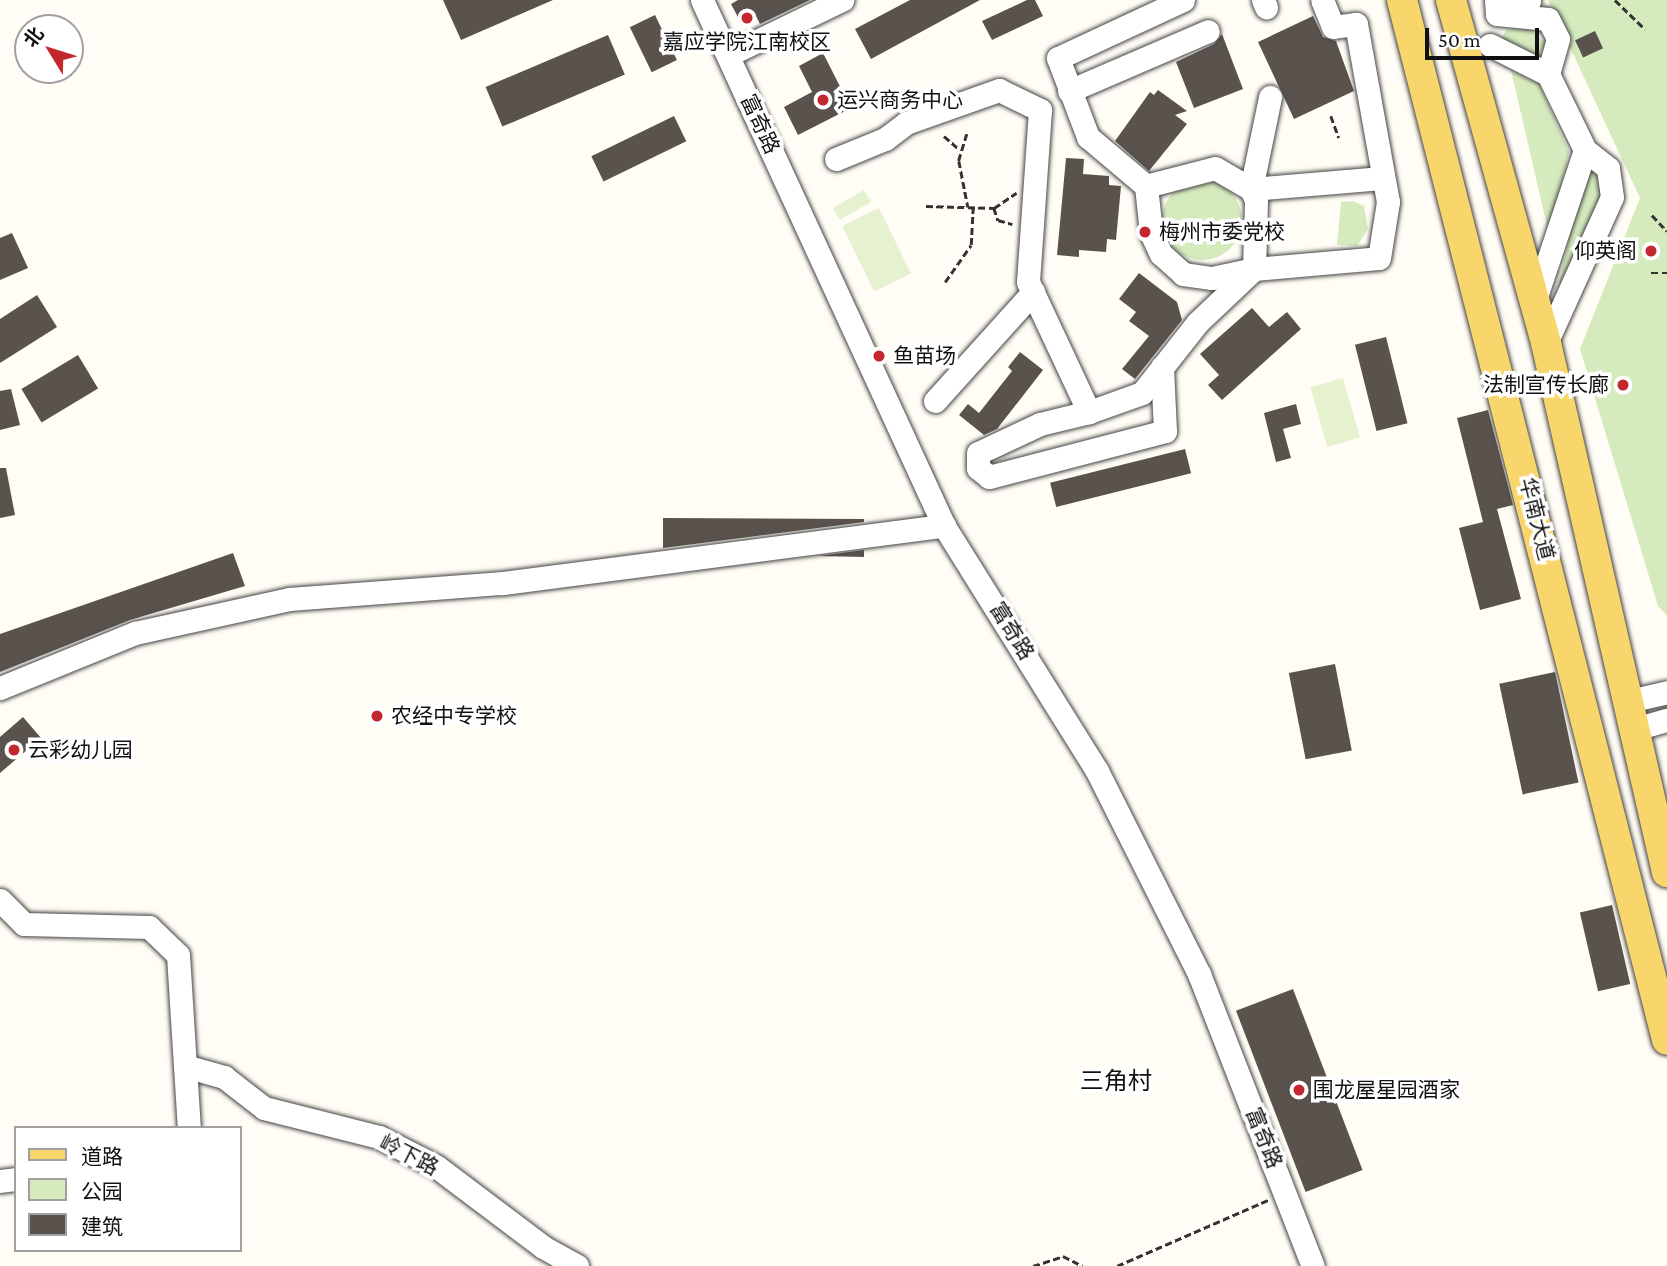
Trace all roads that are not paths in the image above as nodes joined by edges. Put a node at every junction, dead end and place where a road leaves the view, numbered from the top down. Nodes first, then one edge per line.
1 (702, 0) edge
2 (842, 0) edge
3 (1183, 0) edge
4 (1322, 0) edge
5 (1402, 0) edge
6 (1451, 0) edge
7 (1529, 1) edge
8 (1208, 32) dead end
9 (1490, 46) dead end
10 (728, 55) junction
11 (1548, 74) junction
12 (1069, 91) junction
13 (1270, 97) dead end
14 (1585, 150) junction
15 (835, 159) dead end
16 (1384, 178) junction
17 (1146, 186) junction
18 (1251, 189) junction
19 (1254, 270) junction
20 (1033, 292) junction
21 (1534, 302) junction
22 (1546, 343) junction
23 (1162, 368) junction
24 (935, 401) dead end
25 (1092, 411) junction
26 (1103, 449) junction
27 (944, 526) junction
28 (0, 688) edge
29 (1667, 692) edge
30 (1632, 715) junction
31 (1667, 720) edge
32 (1667, 872) edge
33 (0, 900) edge
34 (1667, 1040) edge
35 (185, 1066) junction
36 (189, 1126) edge
37 (577, 1266) edge
38 (1313, 1266) edge

1 - 10 street, 富奇路
2 - 10 street
3 - 12 street
4 - 16 street
5 - 34 main road, 华南大道
6 - 21 main road
7 - 11 street
8 - 12 street
9 - 11 street
10 - 27 street, 富奇路
11 - 14 street
12 - 17 street
13 - 18 street
14 - 21 street
14 - 22 street
15 - 20 street
16 - 18 street
16 - 19 street
17 - 18 street
17 - 19 street
18 - 19 street
19 - 23 street
20 - 24 street
20 - 25 street
21 - 22 main road
22 - 30 main road
23 - 25 street
23 - 26 street
25 - 26 street
25 - 26 street
27 - 28 street
27 - 38 street, 富奇路
29 - 30 street
30 - 31 street
30 - 32 main road
33 - 35 street
35 - 36 street
35 - 37 street, 岭下路

